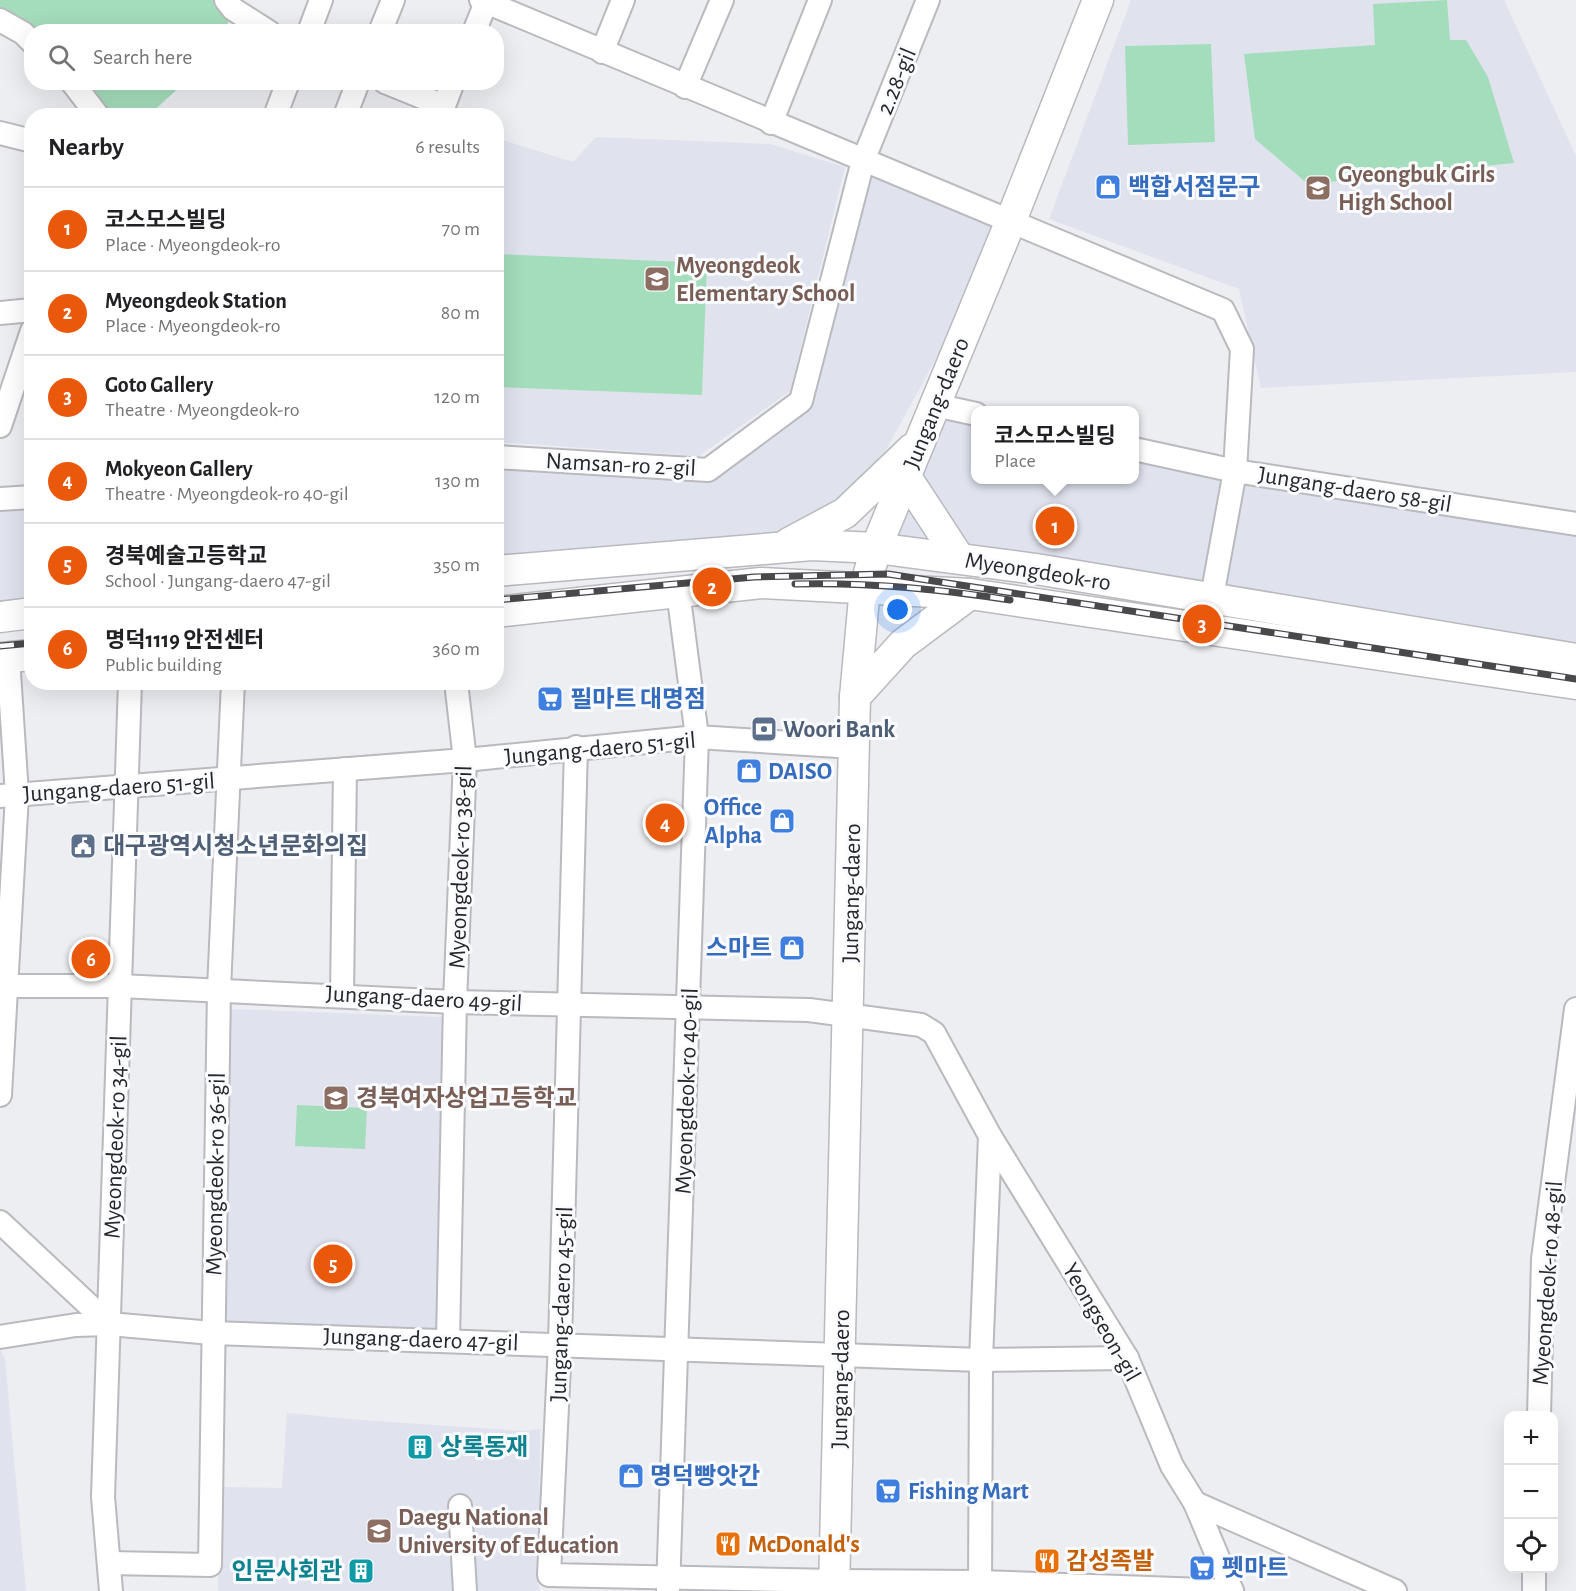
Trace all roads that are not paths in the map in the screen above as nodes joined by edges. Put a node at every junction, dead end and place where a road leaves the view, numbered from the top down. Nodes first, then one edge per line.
1 (226, 0) edge
2 (321, 0) edge
3 (393, 0) edge
4 (622, 0) edge
5 (722, 0) edge
6 (820, 0) edge
7 (928, 0) edge
8 (485, 1) edge
9 (1093, 1) edge
10 (0, 20) edge
11 (256, 24) edge
12 (312, 24) edge
13 (383, 24) edge
14 (477, 24) edge
15 (24, 35) edge
16 (602, 51) junction
17 (685, 87) junction
18 (78, 90) edge
19 (285, 90) edge
20 (355, 90) edge
21 (401, 90) edge
22 (450, 90) edge
23 (92, 108) edge
24 (278, 108) edge
25 (348, 108) edge
26 (436, 108) edge
27 (443, 108) edge
28 (771, 123) junction
29 (0, 133) edge
30 (24, 139) edge
31 (864, 162) junction
32 (1010, 223) junction
33 (24, 311) edge
34 (0, 313) edge
35 (818, 338) joint
36 (24, 355) edge
37 (935, 405) junction
38 (971, 413) edge
39 (0, 426) edge
40 (919, 443) junction
41 (1139, 450) edge
42 (504, 457) edge
43 (1235, 471) junction
44 (906, 477) junction
45 (24, 498) edge
46 (0, 499) edge
47 (1576, 524) edge
48 (780, 547) junction
49 (876, 548) junction
50 (959, 558) junction
51 (504, 570) edge
52 (865, 587) junction
53 (678, 591) junction
54 (970, 594) junction
55 (1212, 598) junction
56 (504, 611) edge
57 (24, 614) edge
58 (0, 616) edge
59 (1207, 627) junction
60 (13, 657) edge
61 (1576, 659) edge
62 (1576, 684) edge
63 (130, 690) edge
64 (233, 690) edge
65 (457, 690) edge
66 (855, 697) junction
67 (697, 738) junction
68 (576, 747) junction
69 (854, 747) junction
70 (465, 760) junction
71 (345, 769) junction
72 (230, 779) junction
73 (128, 788) junction
74 (8, 796) edge
75 (3, 985) edge
76 (120, 986) junction
77 (219, 989) junction
78 (342, 994) junction
79 (455, 1002) junction
80 (570, 1005) junction
81 (689, 1007) junction
82 (1576, 1009) edge
83 (848, 1015) junction
84 (921, 1024) joint
85 (0, 1095) edge
86 (990, 1136) junction
87 (0, 1222) edge
88 (108, 1324) junction
89 (212, 1333) junction
90 (0, 1337) edge
91 (448, 1340) junction
92 (560, 1343) junction
93 (676, 1349) junction
94 (841, 1354) junction
95 (1127, 1358) junction
96 (981, 1360) junction
97 (1539, 1411) edge
98 (1195, 1503) junction
99 (460, 1506) dead end
100 (109, 1563) junction
101 (1534, 1573) edge
102 (668, 1584) edge
103 (834, 1586) edge
104 (980, 1586) edge
105 (1116, 1588) edge
106 (1155, 1589) edge
107 (111, 1591) edge
108 (465, 1591) edge
109 (1232, 1591) edge
110 (1395, 1591) edge
111 (1534, 1591) edge

1 - 11 street
2 - 12 street
3 - 13 street
4 - 16 street
5 - 17 street
6 - 28 street
7 - 31 street, 2.28-gil
8 - 14 street
8 - 16 street
9 - 32 main road, Jungang-daero
10 - 15 street
16 - 17 street
17 - 28 street
18 - 23 street
19 - 24 street
20 - 25 street
21 - 26 street
22 - 27 street
28 - 31 street
29 - 30 street
31 - 32 street
31 - 35 street, 2.28-gil
32 - 37 main road, Jungang-daero
32 - 43 street
33 - 34 street
35 - 42 street, Namsan-ro 2-gil
36 - 39 street
37 - 38 street
37 - 40 main road, Jungang-daero
40 - 44 main road, Jungang-daero
40 - 48 main road
41 - 43 street, Jungang-daero 58-gil
43 - 47 street, Jungang-daero 58-gil
43 - 55 street
44 - 49 main road, Jungang-daero
44 - 50 main road
45 - 46 street
48 - 49 main road, Myeongdeok-ro
48 - 51 main road, Myeongdeok-ro
49 - 50 main road, Myeongdeok-ro
49 - 52 main road, Jungang-daero
50 - 55 main road, Myeongdeok-ro
52 - 53 main road, Myeongdeok-ro
52 - 54 main road, Myeongdeok-ro
52 - 66 main road, Jungang-daero
53 - 56 main road, Myeongdeok-ro
53 - 67 street, Myeongdeok-ro 40-gil
54 - 59 main road, Myeongdeok-ro
54 - 66 main road
55 - 59 street
55 - 61 main road, Myeongdeok-ro
57 - 58 main road
59 - 62 main road, Myeongdeok-ro
60 - 74 street
63 - 73 street, Myeongdeok-ro 34-gil
64 - 72 street, Myeongdeok-ro 36-gil
65 - 70 street, Myeongdeok-ro 38-gil
66 - 69 main road, Jungang-daero
67 - 68 street, Jungang-daero 51-gil
67 - 69 street, Jungang-daero 51-gil
67 - 81 street, Myeongdeok-ro 40-gil
68 - 70 street, Jungang-daero 51-gil
68 - 80 street, Jungang-daero 45-gil
69 - 83 main road, Jungang-daero
70 - 71 street, Jungang-daero 51-gil
70 - 79 street, Myeongdeok-ro 38-gil
71 - 72 street, Jungang-daero 51-gil
71 - 78 street
72 - 73 street, Jungang-daero 51-gil
72 - 77 street, Myeongdeok-ro 36-gil
73 - 74 street, Jungang-daero 51-gil
73 - 76 street, Myeongdeok-ro 34-gil
74 - 75 street
75 - 76 street, Jungang-daero 49-gil
75 - 85 street
76 - 77 street, Jungang-daero 49-gil
76 - 88 street, Myeongdeok-ro 34-gil
77 - 78 street, Jungang-daero 49-gil
77 - 89 street, Myeongdeok-ro 36-gil
78 - 79 street, Jungang-daero 49-gil
79 - 80 street, Jungang-daero 49-gil
79 - 91 street, Myeongdeok-ro 38-gil
80 - 81 street, Jungang-daero 49-gil
80 - 92 street, Jungang-daero 45-gil
81 - 83 street, Jungang-daero 49-gil
81 - 93 street, Myeongdeok-ro 40-gil
82 - 97 street, Myeongdeok-ro 48-gil
83 - 84 street, Jungang-daero 49-gil
83 - 94 main road, Jungang-daero
84 - 86 street, Yeongseon-gil
86 - 95 street, Yeongseon-gil
86 - 96 street
87 - 88 street
88 - 89 street, Jungang-daero 47-gil
88 - 90 street, Jungang-daero 47-gil
88 - 100 street, Myeongdeok-ro 34-gil
89 - 91 street, Jungang-daero 47-gil
89 - 100 street, Myeongdeok-ro 36-gil
91 - 92 street, Jungang-daero 47-gil
92 - 93 street, Jungang-daero 47-gil
92 - 102 street, Jungang-daero 45-gil
93 - 94 street, Jungang-daero 47-gil
93 - 102 street, Myeongdeok-ro 40-gil
94 - 96 street, Jungang-daero 47-gil
94 - 103 main road, Jungang-daero
95 - 96 street, Jungang-daero 47-gil
95 - 98 street, Yeongseon-gil
96 - 104 street
98 - 109 street, Yeongseon-gil
98 - 110 street
99 - 108 street
100 - 107 street, Myeongdeok-ro 34-gil
101 - 111 street
102 - 103 street, Jungang-daero 45-gil
103 - 104 street, Jungang-daero 45-gil
104 - 105 street, Jungang-daero 45-gil
105 - 106 street, Jungang-daero 45-gil
106 - 109 street, Jungang-daero 45-gil

